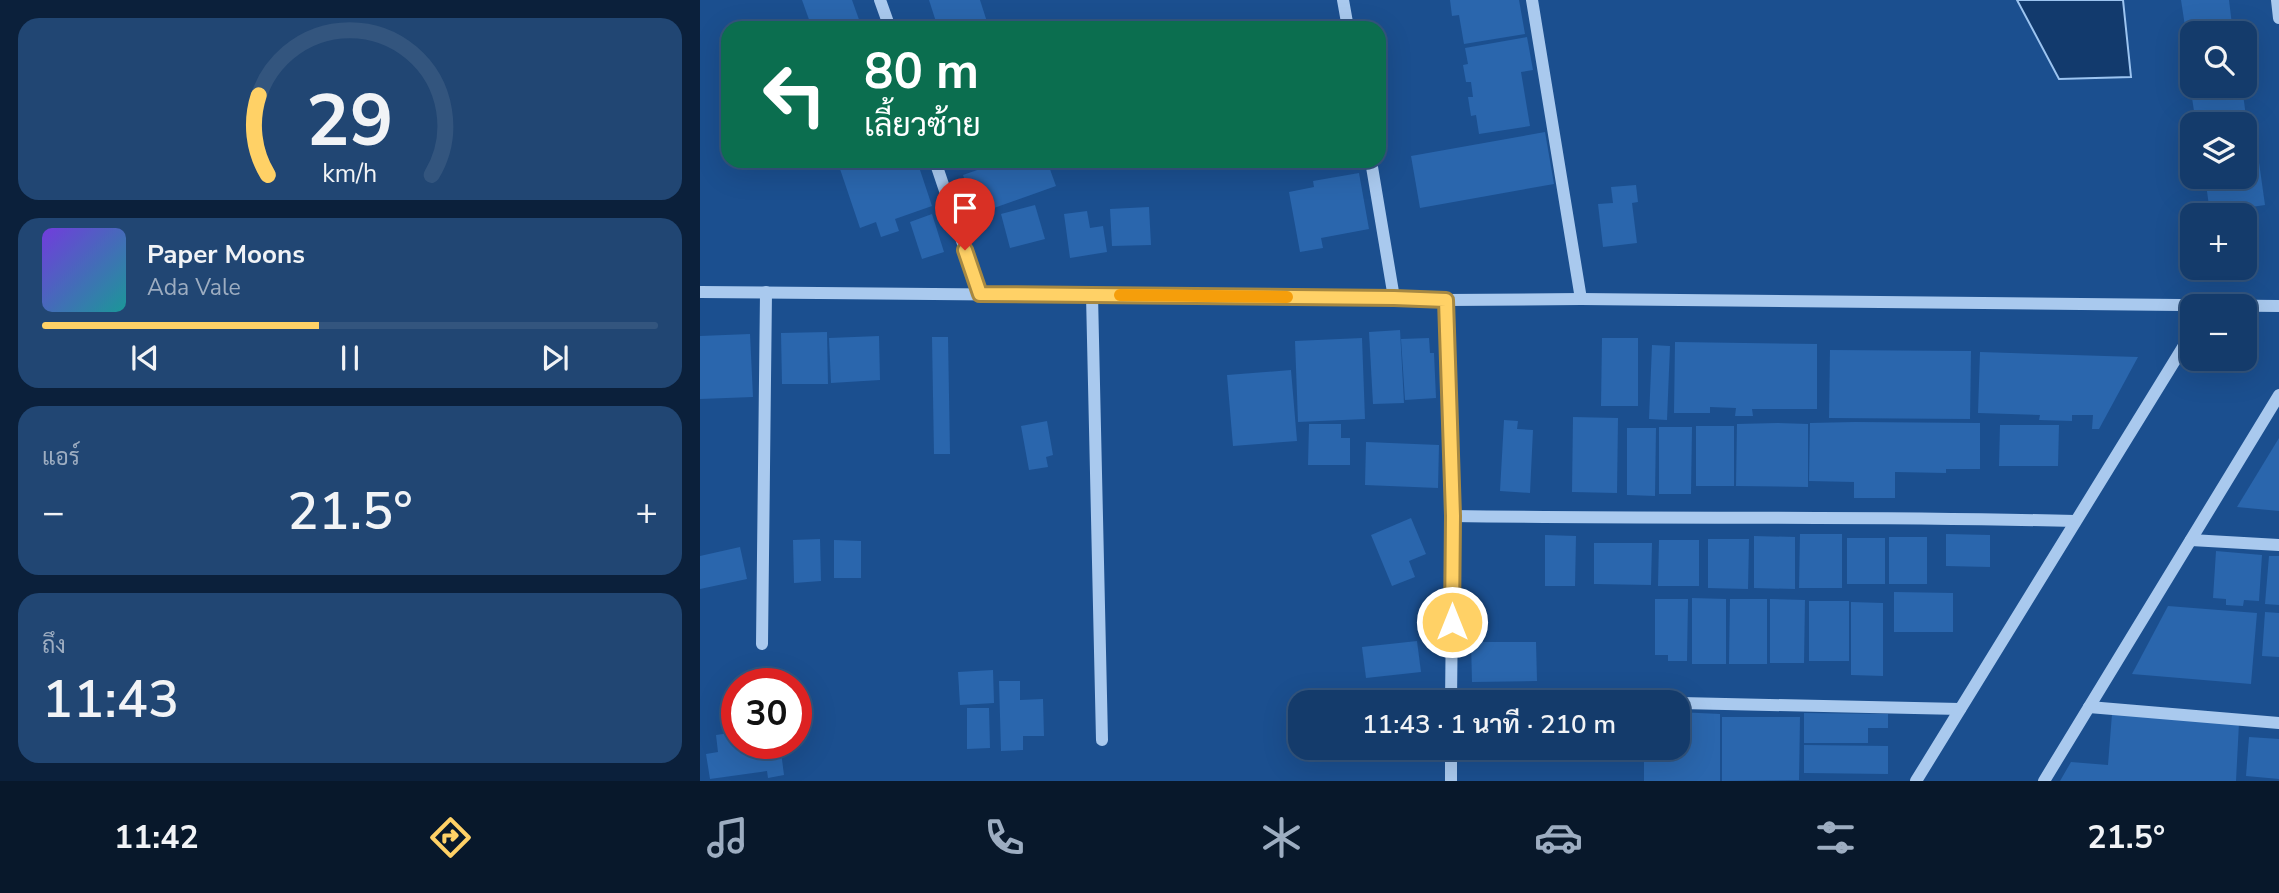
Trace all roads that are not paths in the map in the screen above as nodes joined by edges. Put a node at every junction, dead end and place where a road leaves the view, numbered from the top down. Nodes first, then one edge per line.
1 (880, 0) edge
2 (1343, 0) edge
3 (1532, 0) edge
4 (2277, 0) edge
5 (2279, 18) edge
6 (888, 21) edge
7 (1347, 21) edge
8 (937, 168) edge
9 (1372, 168) edge
10 (700, 292) edge
11 (766, 292) junction
12 (980, 294) junction
13 (1092, 295) junction
14 (1394, 298) junction
15 (1581, 299) junction
16 (1446, 300) junction
17 (2180, 306) edge
18 (2257, 306) edge
19 (2279, 306) edge
20 (2180, 352) edge
21 (2279, 395) edge
22 (1453, 516) junction
23 (2075, 521) junction
24 (2191, 540) junction
25 (2279, 545) edge
26 (762, 644) dead end
27 (1451, 690) edge
28 (1690, 703) edge
29 (2088, 707) junction
30 (1960, 709) junction
31 (2279, 723) edge
32 (1102, 740) dead end
33 (1451, 760) edge
34 (1451, 781) edge
35 (1916, 781) edge
36 (2044, 781) edge

1 - 6 street
2 - 7 street
3 - 15 street
4 - 5 street
8 - 12 street
9 - 14 street
10 - 11 street
11 - 12 street
11 - 26 street
12 - 13 street
13 - 14 street
13 - 32 street
14 - 16 street
15 - 16 street
15 - 17 street
16 - 22 street
18 - 19 street
20 - 23 street
21 - 24 street
22 - 23 street
22 - 27 street
23 - 30 street
24 - 25 street
24 - 29 street
28 - 30 street
29 - 31 street
29 - 36 street
30 - 35 street
33 - 34 street

